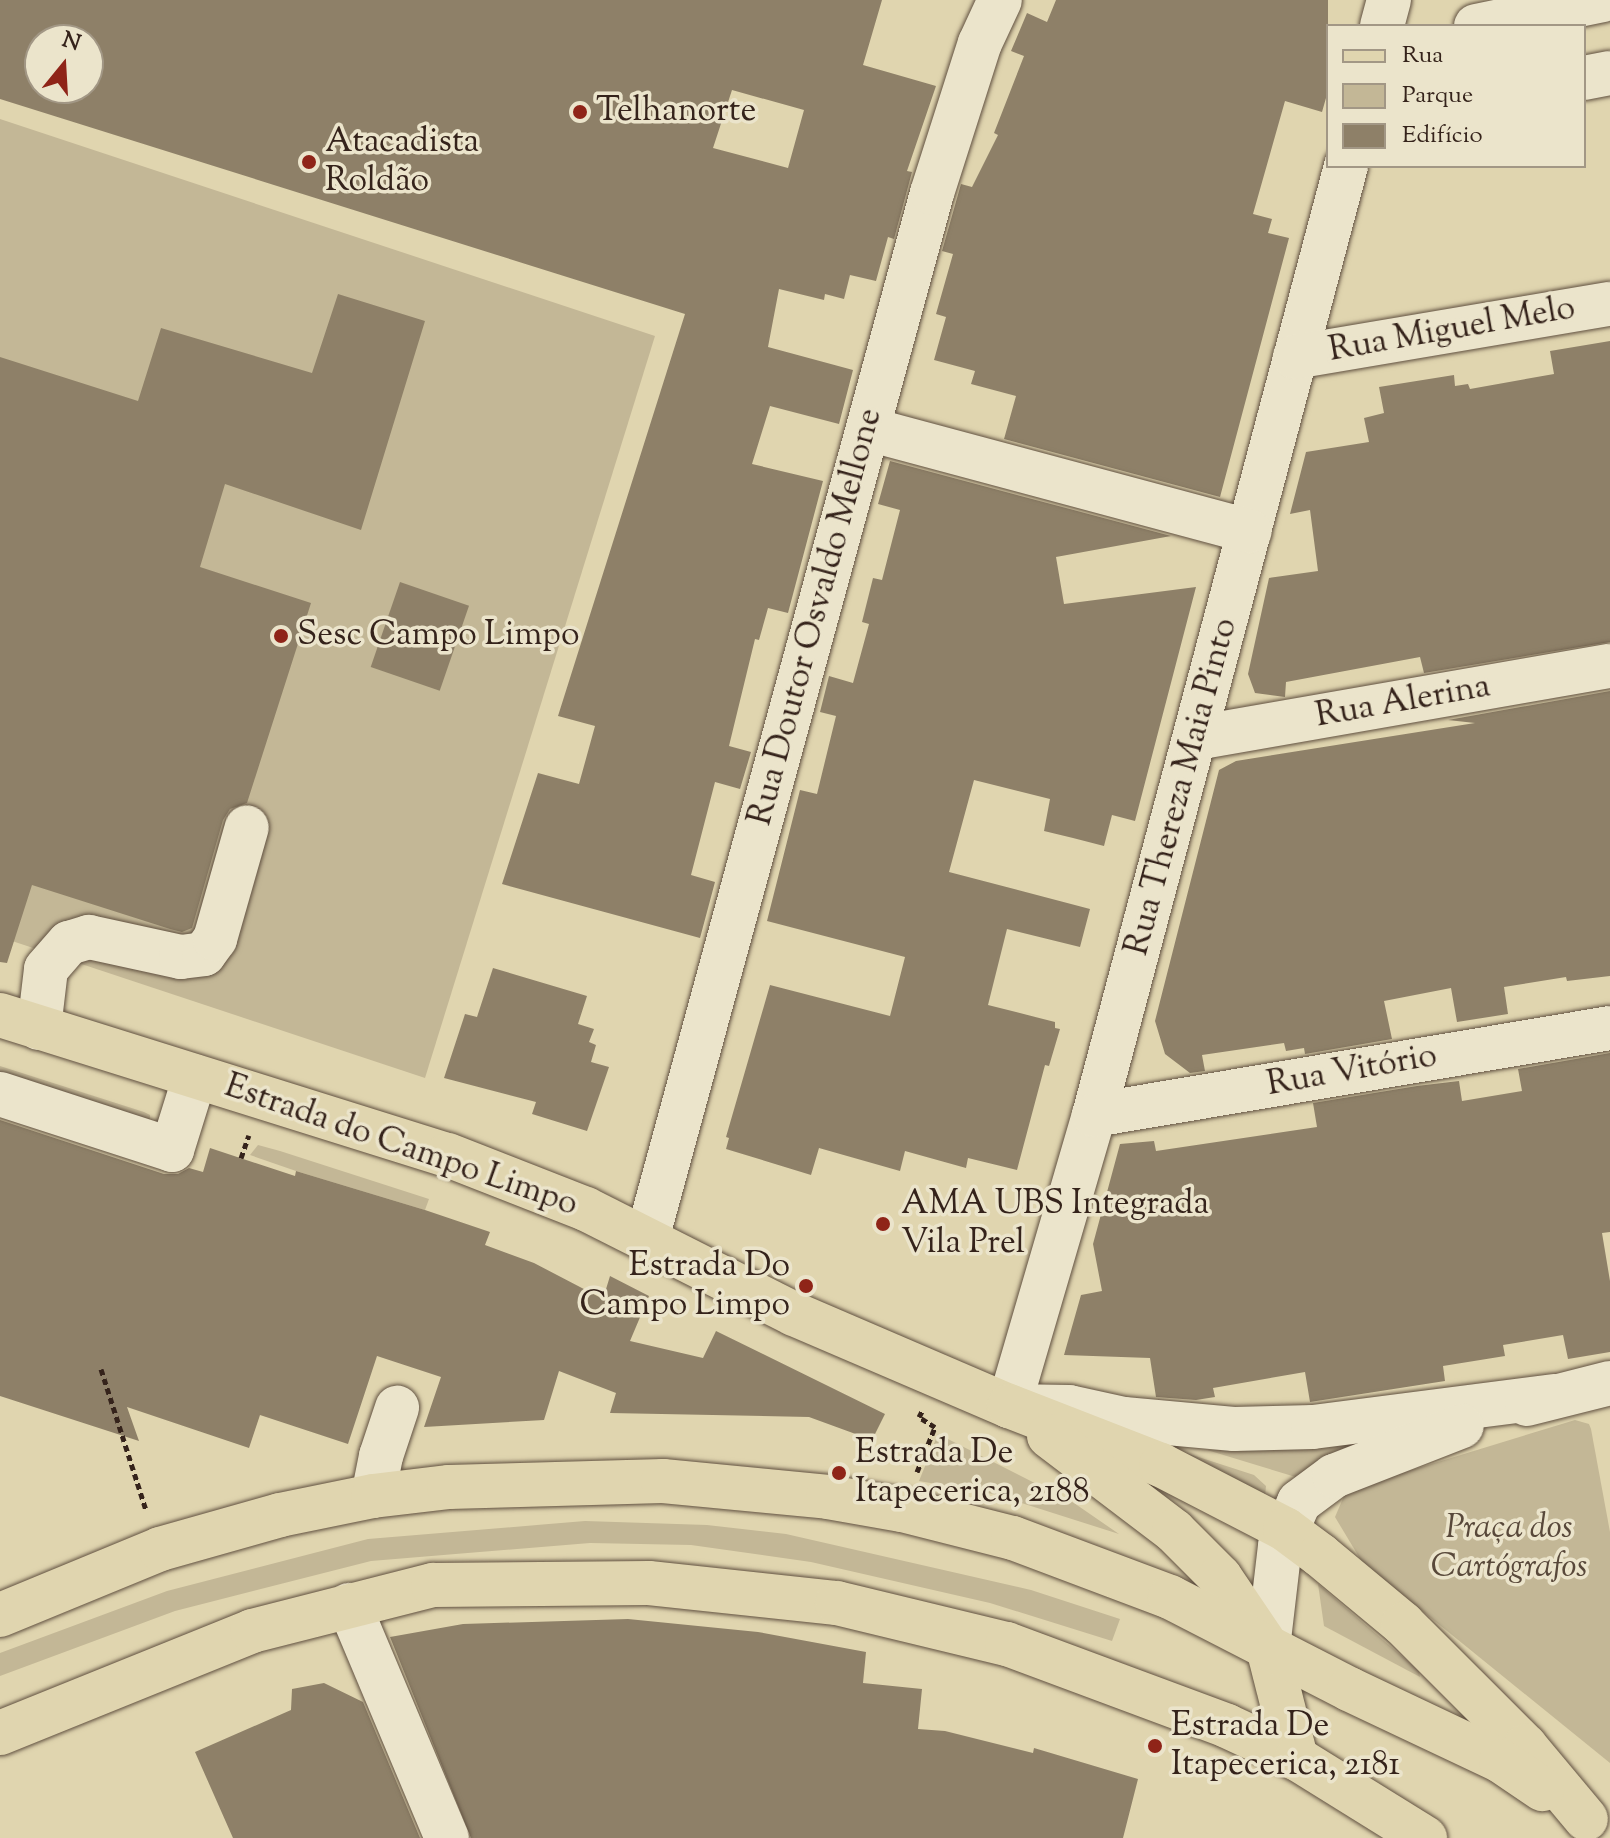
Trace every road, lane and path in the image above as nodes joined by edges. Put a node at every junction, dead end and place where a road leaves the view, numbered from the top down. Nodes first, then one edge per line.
1 (1000, 0) edge
2 (1389, 0) edge
3 (1603, 0) edge
4 (1383, 24) edge
5 (1486, 24) edge
6 (1610, 73) edge
7 (1586, 78) edge
8 (1345, 168) edge
9 (1610, 304) edge
10 (1295, 357) junction
11 (868, 429) junction
12 (1250, 531) junction
13 (1610, 666) edge
14 (1196, 738) junction
15 (247, 827) dead end
16 (20, 1022) edge
17 (1610, 1028) edge
18 (195, 1076) junction
19 (0, 1094) edge
20 (1094, 1115) junction
21 (647, 1239) junction
22 (101, 1369) dead end
23 (1610, 1383) edge
24 (1554, 1396) junction
25 (1009, 1406) junction
26 (397, 1408) dead end
27 (935, 1427) dead end
28 (911, 1485) dead end
29 (373, 1496) junction
30 (141, 1497) dead end
31 (1285, 1529) junction
32 (349, 1605) junction
33 (0, 1615) edge
34 (1268, 1648) junction
35 (0, 1733) edge
36 (1296, 1758) junction
37 (1595, 1828) edge
38 (447, 1838) edge
39 (1422, 1838) edge

1 - 11 street, Rua Doutor Osvaldo Mellone
2 - 4 street
3 - 5 street
6 - 7 street
8 - 10 street, Rua Thereza Maia Pinto
9 - 10 street, Rua Miguel Melo
10 - 12 street, Rua Thereza Maia Pinto
11 - 12 street
11 - 21 street, Rua Doutor Osvaldo Mellone
12 - 14 street, Rua Thereza Maia Pinto
13 - 14 street, Rua Alerina
14 - 20 street, Rua Thereza Maia Pinto
15 - 16 street
16 - 18 main road, Estrada do Campo Limpo
17 - 20 street, Rua Vitório
18 - 19 street
18 - 21 main road, Estrada do Campo Limpo
20 - 25 street, Rua Thereza Maia Pinto
21 - 25 main road, Estrada do Campo Limpo
22 - 30 path
23 - 24 street
24 - 25 street
24 - 31 street
25 - 31 main road, Estrada do Campo Limpo
25 - 34 main road, Estrada do Campo Limpo
26 - 29 street
27 - 28 path
29 - 33 main road
29 - 34 main road
31 - 34 street
31 - 37 main road, Estrada do Campo Limpo
32 - 35 main road
32 - 36 main road
32 - 38 street
34 - 36 main road, Estrada do Campo Limpo
34 - 37 main road
36 - 39 main road

